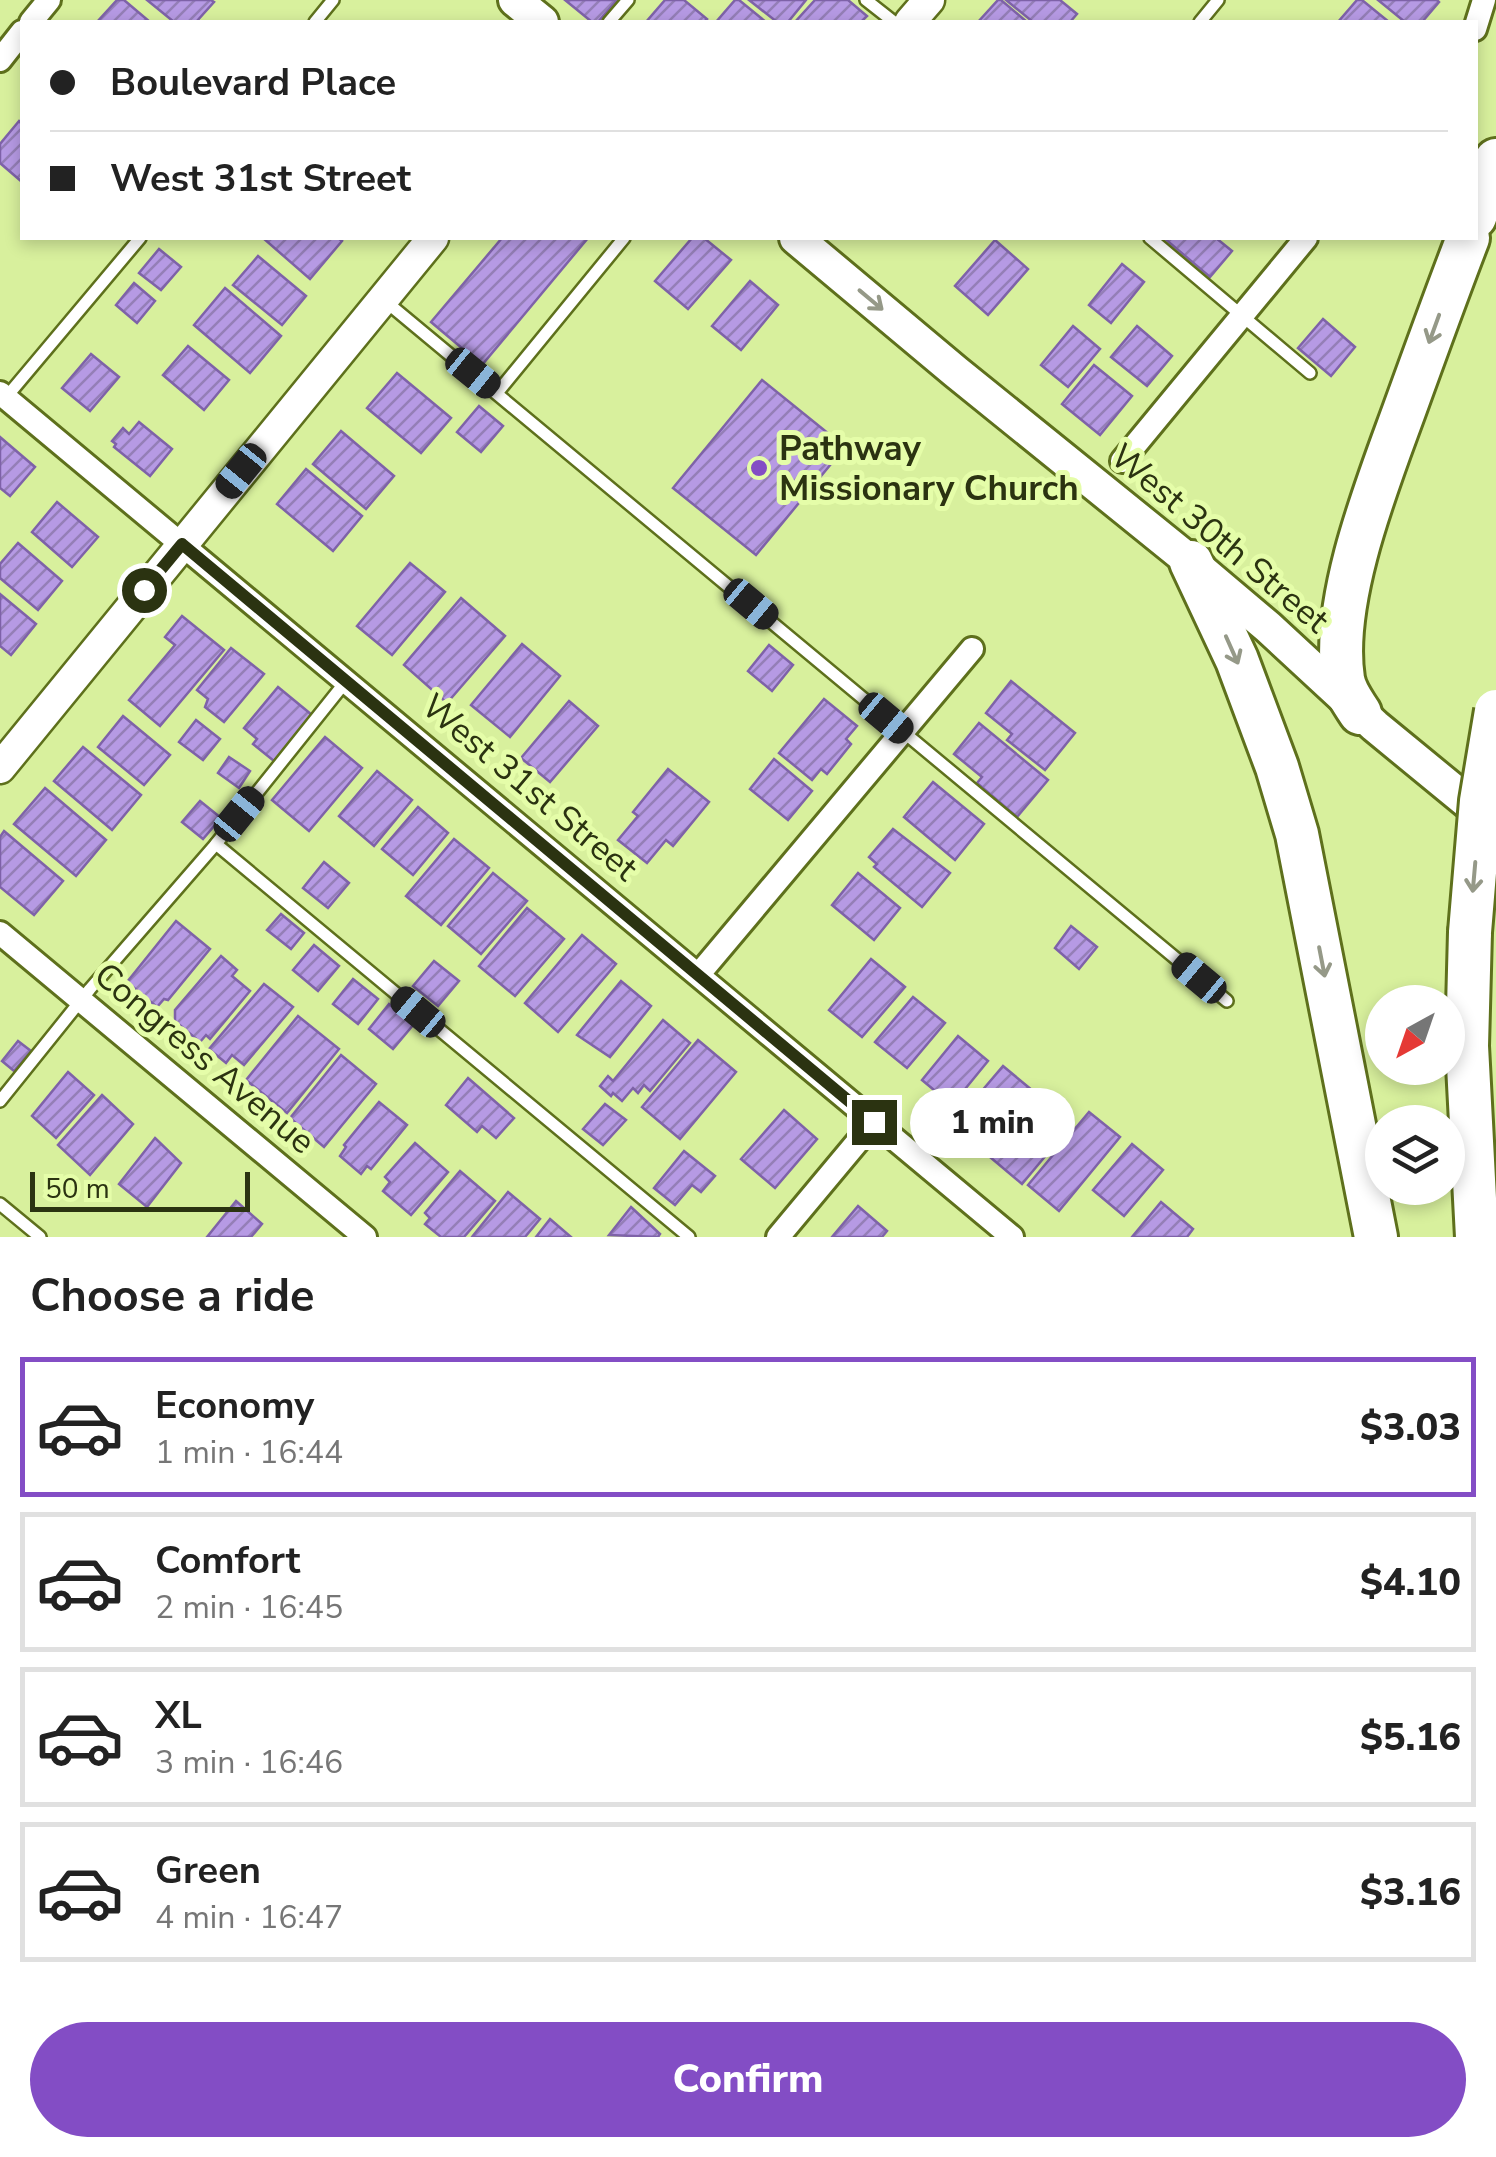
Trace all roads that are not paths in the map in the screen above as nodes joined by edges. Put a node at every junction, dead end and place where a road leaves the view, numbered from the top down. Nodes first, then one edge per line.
1 (49, 0) edge
2 (333, 0) edge
3 (515, 0) edge
4 (628, 0) edge
5 (866, 0) edge
6 (929, 0) edge
7 (1218, 0) edge
8 (33, 20) edge
9 (317, 20) edge
10 (540, 20) edge
11 (611, 20) edge
12 (891, 20) edge
13 (912, 20) edge
14 (1202, 20) edge
15 (20, 35) edge
16 (0, 60) edge
17 (1496, 160) edge
18 (1478, 209) edge
19 (138, 240) edge
20 (430, 240) edge
21 (622, 240) edge
22 (798, 240) edge
23 (1152, 240) edge
24 (1304, 240) edge
25 (1467, 240) edge
26 (382, 298) junction
27 (1242, 315) junction
28 (1310, 373) dead end
29 (497, 393) junction
30 (2, 398) edge
31 (1122, 461) dead end
32 (182, 544) junction
33 (1192, 562) junction
34 (972, 649) dead end
35 (347, 680) junction
36 (1496, 711) edge
37 (1360, 713) junction
38 (903, 732) junction
39 (0, 768) edge
40 (1496, 826) edge
41 (216, 844) junction
42 (0, 933) edge
43 (698, 974) junction
44 (81, 1000) junction
45 (1227, 1001) dead end
46 (0, 1101) edge
47 (874, 1122) junction
48 (0, 1204) edge
49 (40, 1237) edge
50 (365, 1237) edge
51 (689, 1237) edge
52 (778, 1237) edge
53 (1012, 1237) edge
54 (1376, 1237) edge
55 (1477, 1237) edge

1 - 8 street
2 - 9 lane
3 - 10 main road
4 - 11 lane
5 - 12 lane
6 - 13 street
7 - 14 lane
15 - 16 street
17 - 18 highway
19 - 30 lane
20 - 26 street
21 - 29 lane
22 -> 33 main road, West 30th Street
23 - 27 lane
24 - 27 street
25 -> 37 highway
26 - 29 lane
26 - 32 street
27 - 28 lane
27 - 31 street
29 - 38 lane
30 - 32 street, West 31st Street
32 - 35 street, West 31st Street
32 - 39 street
33 - 37 main road, West 30th Street
33 -> 54 highway
34 - 38 street
35 - 41 lane
35 - 43 street, West 31st Street
36 -> 55 highway, bridge
37 - 40 main road, West 30th Street
38 - 43 street
38 - 45 lane
41 - 44 lane
41 - 51 lane
42 - 44 street, Congress Avenue
43 - 47 street, West 31st Street
44 - 46 lane
44 - 50 street, Congress Avenue
47 - 52 street
47 - 53 street, West 31st Street
48 - 49 lane

